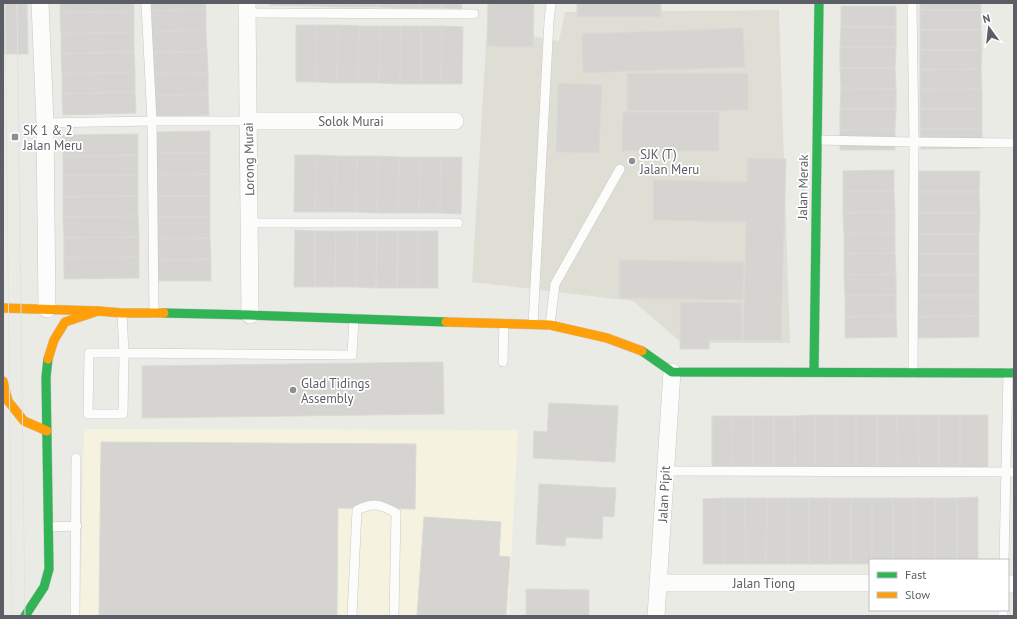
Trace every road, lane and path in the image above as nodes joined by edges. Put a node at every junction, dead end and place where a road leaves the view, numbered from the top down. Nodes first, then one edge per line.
1 (40, 3) edge
2 (146, 3) edge
3 (551, 3) edge
4 (819, 3) edge
5 (912, 3) edge
6 (248, 8) edge
7 (474, 14) dead end
8 (152, 121) junction
9 (248, 121) junction
10 (455, 121) dead end
11 (45, 122) junction
12 (817, 140) junction
13 (914, 142) junction
14 (1014, 143) edge
15 (620, 169) dead end
16 (250, 223) junction
17 (458, 223) dead end
18 (3, 308) edge
19 (48, 309) junction
20 (98, 311) junction
21 (122, 313) junction
22 (154, 313) junction
23 (250, 315) junction
24 (354, 318) junction
25 (504, 323) junction
26 (533, 324) junction
27 (550, 325) junction
28 (124, 353) junction
29 (503, 362) dead end
30 (672, 372) junction
31 (814, 372) junction
32 (913, 373) junction
33 (1011, 373) edge
34 (3, 380) edge
35 (47, 431) junction
36 (76, 458) dead end
37 (666, 470) junction
38 (1010, 472) edge
39 (48, 526) junction
40 (76, 526) junction
41 (1004, 559) edge
42 (658, 583) junction
43 (869, 584) edge
44 (25, 616) edge
45 (75, 616) edge
46 (352, 616) edge
47 (394, 616) edge
48 (656, 616) edge

1 - 11 street
2 - 8 lane
3 - 26 lane
4 - 12 main road, Jalan Merak
5 - 13 lane
6 - 7 lane
6 - 9 street, Lorong Murai
8 - 9 lane
8 - 11 lane
8 - 22 lane
9 - 10 street, Solok Murai
9 - 16 street, Lorong Murai
11 - 19 street
12 - 13 lane
12 - 31 main road, Jalan Merak
13 - 14 lane
13 - 32 lane
15 - 27 lane
16 - 17 lane
16 - 23 street, Lorong Murai
18 - 19 main road
19 - 20 main road
20 - 21 main road
20 - 35 main road
21 - 22 main road
21 - 28 lane
22 - 23 main road
23 - 24 main road
24 - 25 main road
24 - 28 lane
25 - 26 main road
25 - 29 lane
26 - 27 main road
27 - 30 main road
28 - 28 lane
30 - 31 main road
30 - 37 street, Jalan Pipit
31 - 32 main road
32 - 33 main road
33 - 38 lane
34 - 35 main road
35 - 39 main road
36 - 40 lane
37 - 38 lane
37 - 42 street, Jalan Pipit
38 - 41 lane
39 - 40 lane
39 - 44 main road
40 - 45 lane
42 - 43 street, Jalan Tiong
42 - 48 street, Jalan Pipit
46 - 47 lane

